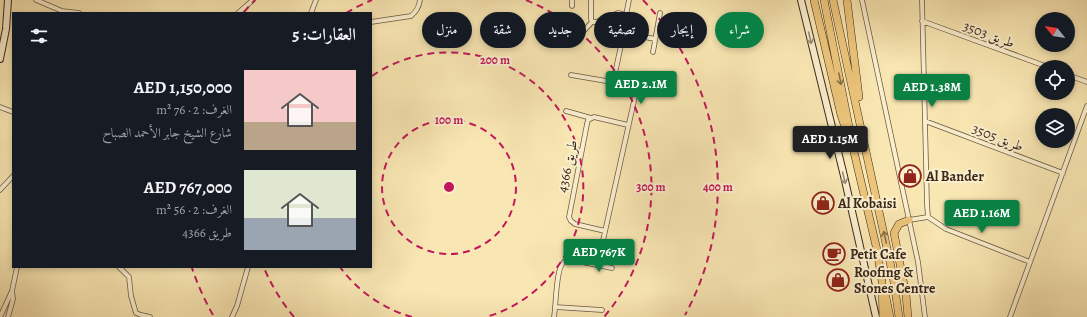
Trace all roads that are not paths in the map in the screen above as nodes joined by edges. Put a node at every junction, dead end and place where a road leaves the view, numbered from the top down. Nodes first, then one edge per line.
1 (8, 0) edge
2 (36, 0) edge
3 (253, 0) edge
4 (316, 0) edge
5 (420, 0) edge
6 (572, 0) edge
7 (591, 0) edge
8 (629, 0) edge
9 (801, 0) edge
10 (824, 0) edge
11 (833, 0) edge
12 (847, 0) edge
13 (862, 0) edge
14 (922, 0) edge
15 (814, 1) edge
16 (572, 6) dead end
17 (68, 12) edge
18 (239, 12) edge
19 (311, 12) edge
20 (627, 12) edge
21 (922, 21) junction
22 (372, 22) edge
23 (592, 22) joint
24 (586, 28) edge
25 (657, 29) edge
26 (649, 38) edge
27 (655, 39) junction
28 (621, 48) edge
29 (653, 52) dead end
30 (0, 59) edge
31 (1035, 62) edge
32 (571, 75) dead end
33 (1075, 77) edge
34 (1087, 82) edge
35 (619, 83) junction
36 (633, 88) junction
37 (649, 92) dead end
38 (1087, 106) edge
39 (0, 107) edge
40 (566, 111) dead end
41 (12, 112) edge
42 (859, 117) junction
43 (591, 118) junction
44 (925, 121) junction
45 (628, 124) junction
46 (854, 152) junction
47 (1063, 173) junction
48 (12, 177) edge
49 (0, 190) edge
50 (928, 217) junction
51 (909, 220) junction
52 (605, 230) junction
53 (1030, 262) junction
54 (589, 263) junction
55 (17, 268) edge
56 (120, 268) edge
57 (248, 268) edge
58 (612, 268) dead end
59 (882, 281) junction
60 (12, 291) junction
61 (556, 307) junction
62 (4, 309) junction
63 (602, 310) dead end
64 (0, 317) edge
65 (4, 317) edge
66 (8, 317) edge
67 (150, 317) edge
68 (232, 317) edge
69 (554, 317) edge
70 (876, 317) edge
71 (883, 317) edge
72 (890, 317) edge
73 (899, 317) edge
74 (908, 317) edge
75 (925, 317) edge
76 (1010, 317) edge

1 - 30 street
2 - 17 street
3 - 18 street
4 - 19 street
5 - 22 street
6 - 16 street
7 - 23 street
8 - 20 street
9 -> 70 street
10 -> 46 main road
11 - 42 main road
12 - 42 main road
13 - 51 street
14 - 21 street
15 - 46 main road
21 - 31 street, طريق 3503
21 - 44 street
23 - 24 street
25 - 27 street
26 - 27 street
27 - 29 street
28 - 35 street
32 - 35 street
33 - 34 street
35 - 36 street
36 - 37 street
36 - 45 street
38 - 47 street
39 - 41 street
40 - 43 street
73 -> 42 main road
43 - 45 street
43 - 52 street, طريق 4366
44 - 47 street, طريق 3505
44 - 50 street
45 - 52 street
46 - 59 main road
47 - 53 street
48 - 49 street
50 - 51 street
50 - 53 street
51 - 74 main road
51 - 75 street
52 - 54 street
53 - 76 street
54 - 58 street
54 - 61 street
55 - 60 street
56 - 67 street
57 - 68 street
59 - 71 main road
59 - 72 main road
60 - 62 street
60 - 66 street
61 - 63 street
61 - 69 street
62 - 64 street
62 - 65 street

